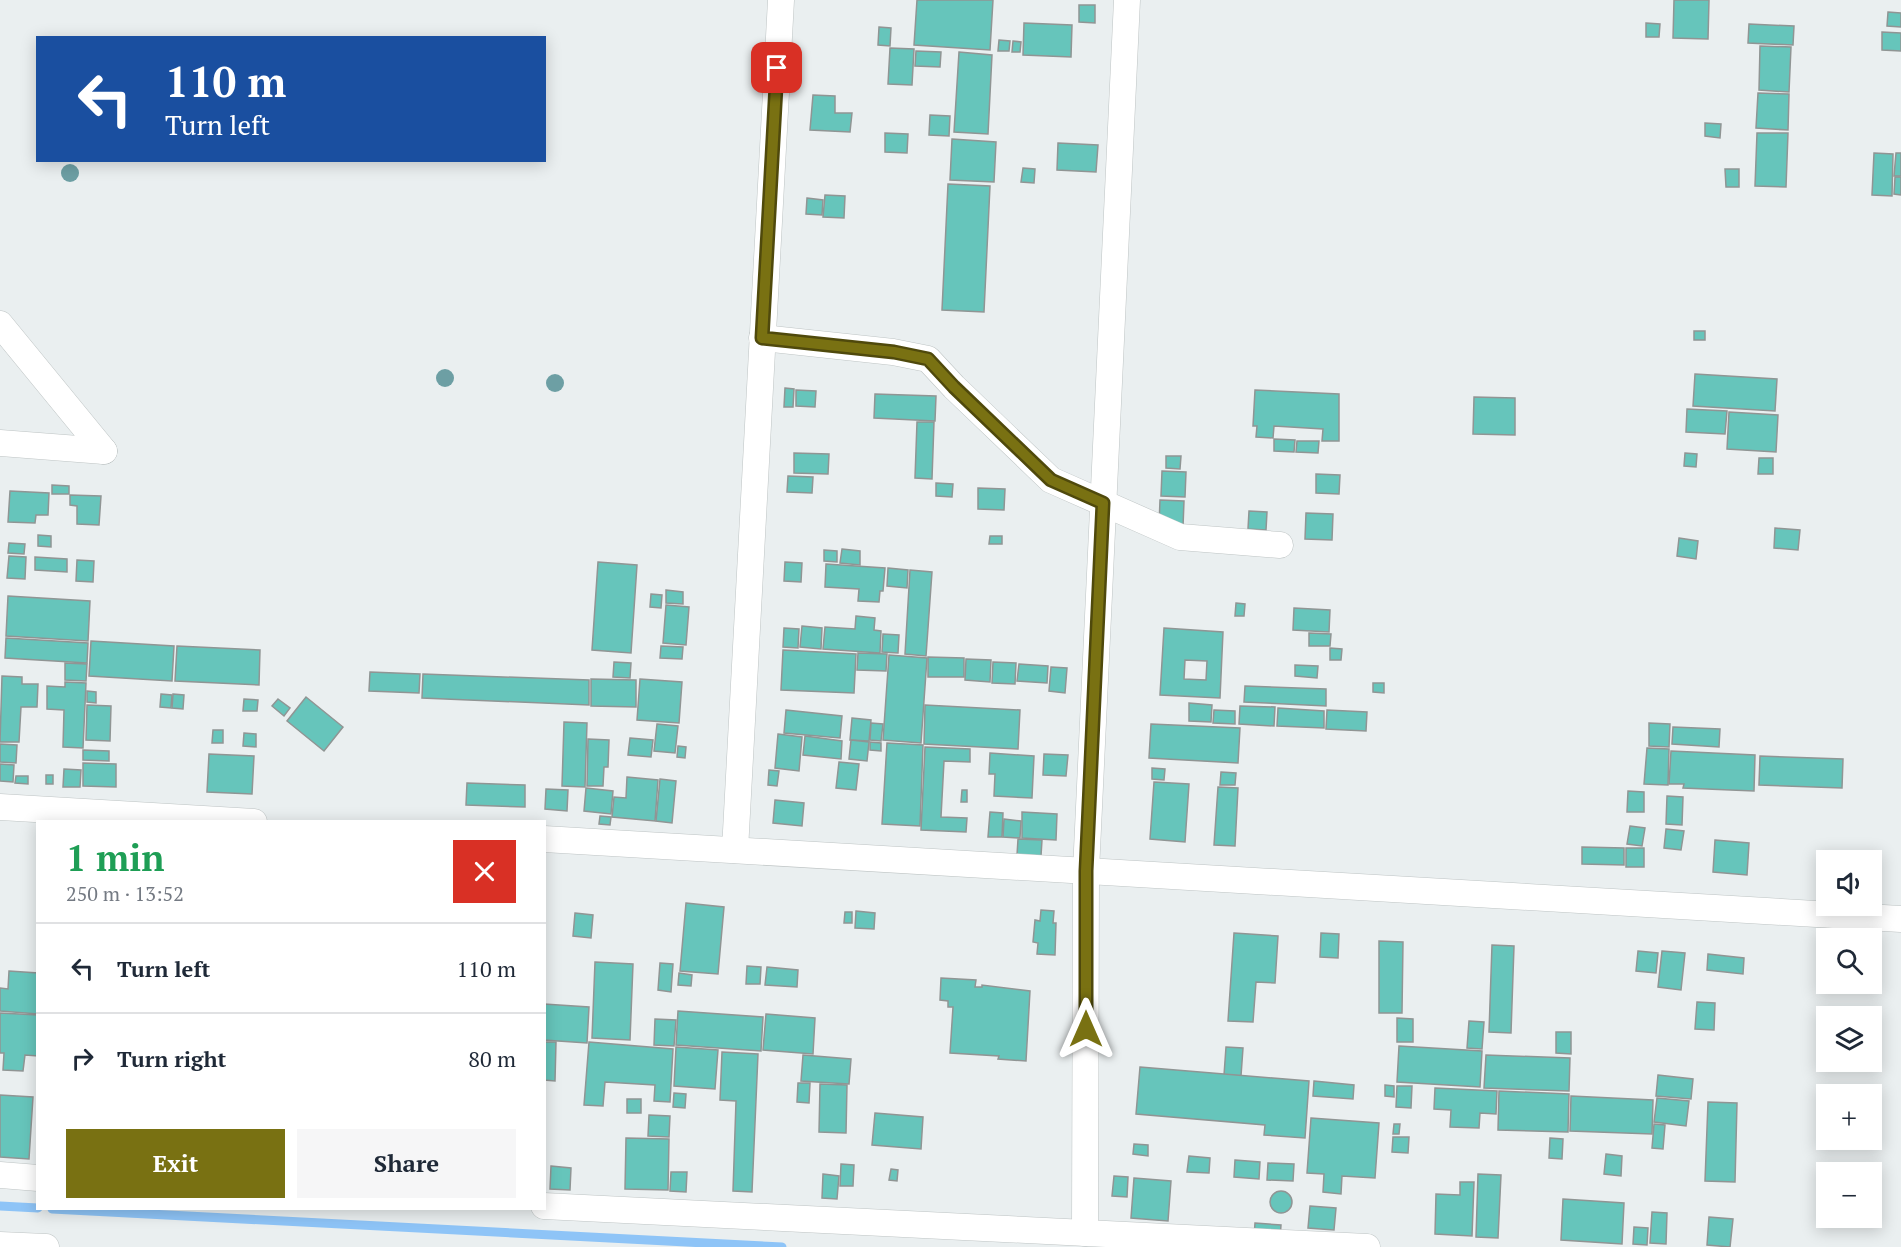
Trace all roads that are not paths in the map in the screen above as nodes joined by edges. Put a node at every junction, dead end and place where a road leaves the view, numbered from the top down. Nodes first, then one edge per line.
1 (781, 0) edge
2 (1127, 0) edge
3 (0, 324) edge
4 (762, 338) junction
5 (0, 443) edge
6 (1103, 503) junction
7 (1280, 545) dead end
8 (0, 807) edge
9 (220, 820) edge
10 (546, 839) edge
11 (735, 850) junction
12 (1086, 871) junction
13 (1901, 919) edge
14 (0, 1175) edge
15 (36, 1178) edge
16 (546, 1206) edge
17 (1085, 1233) junction
18 (0, 1245) edge
19 (46, 1247) edge
20 (1367, 1247) edge

1 - 4 street
2 - 6 street
3 - 5 street
4 - 6 street
4 - 11 street
6 - 7 street
6 - 12 street
8 - 9 street
10 - 11 street
11 - 12 street
12 - 13 street
12 - 17 street
14 - 15 street
16 - 17 street
17 - 20 street
18 - 19 street

